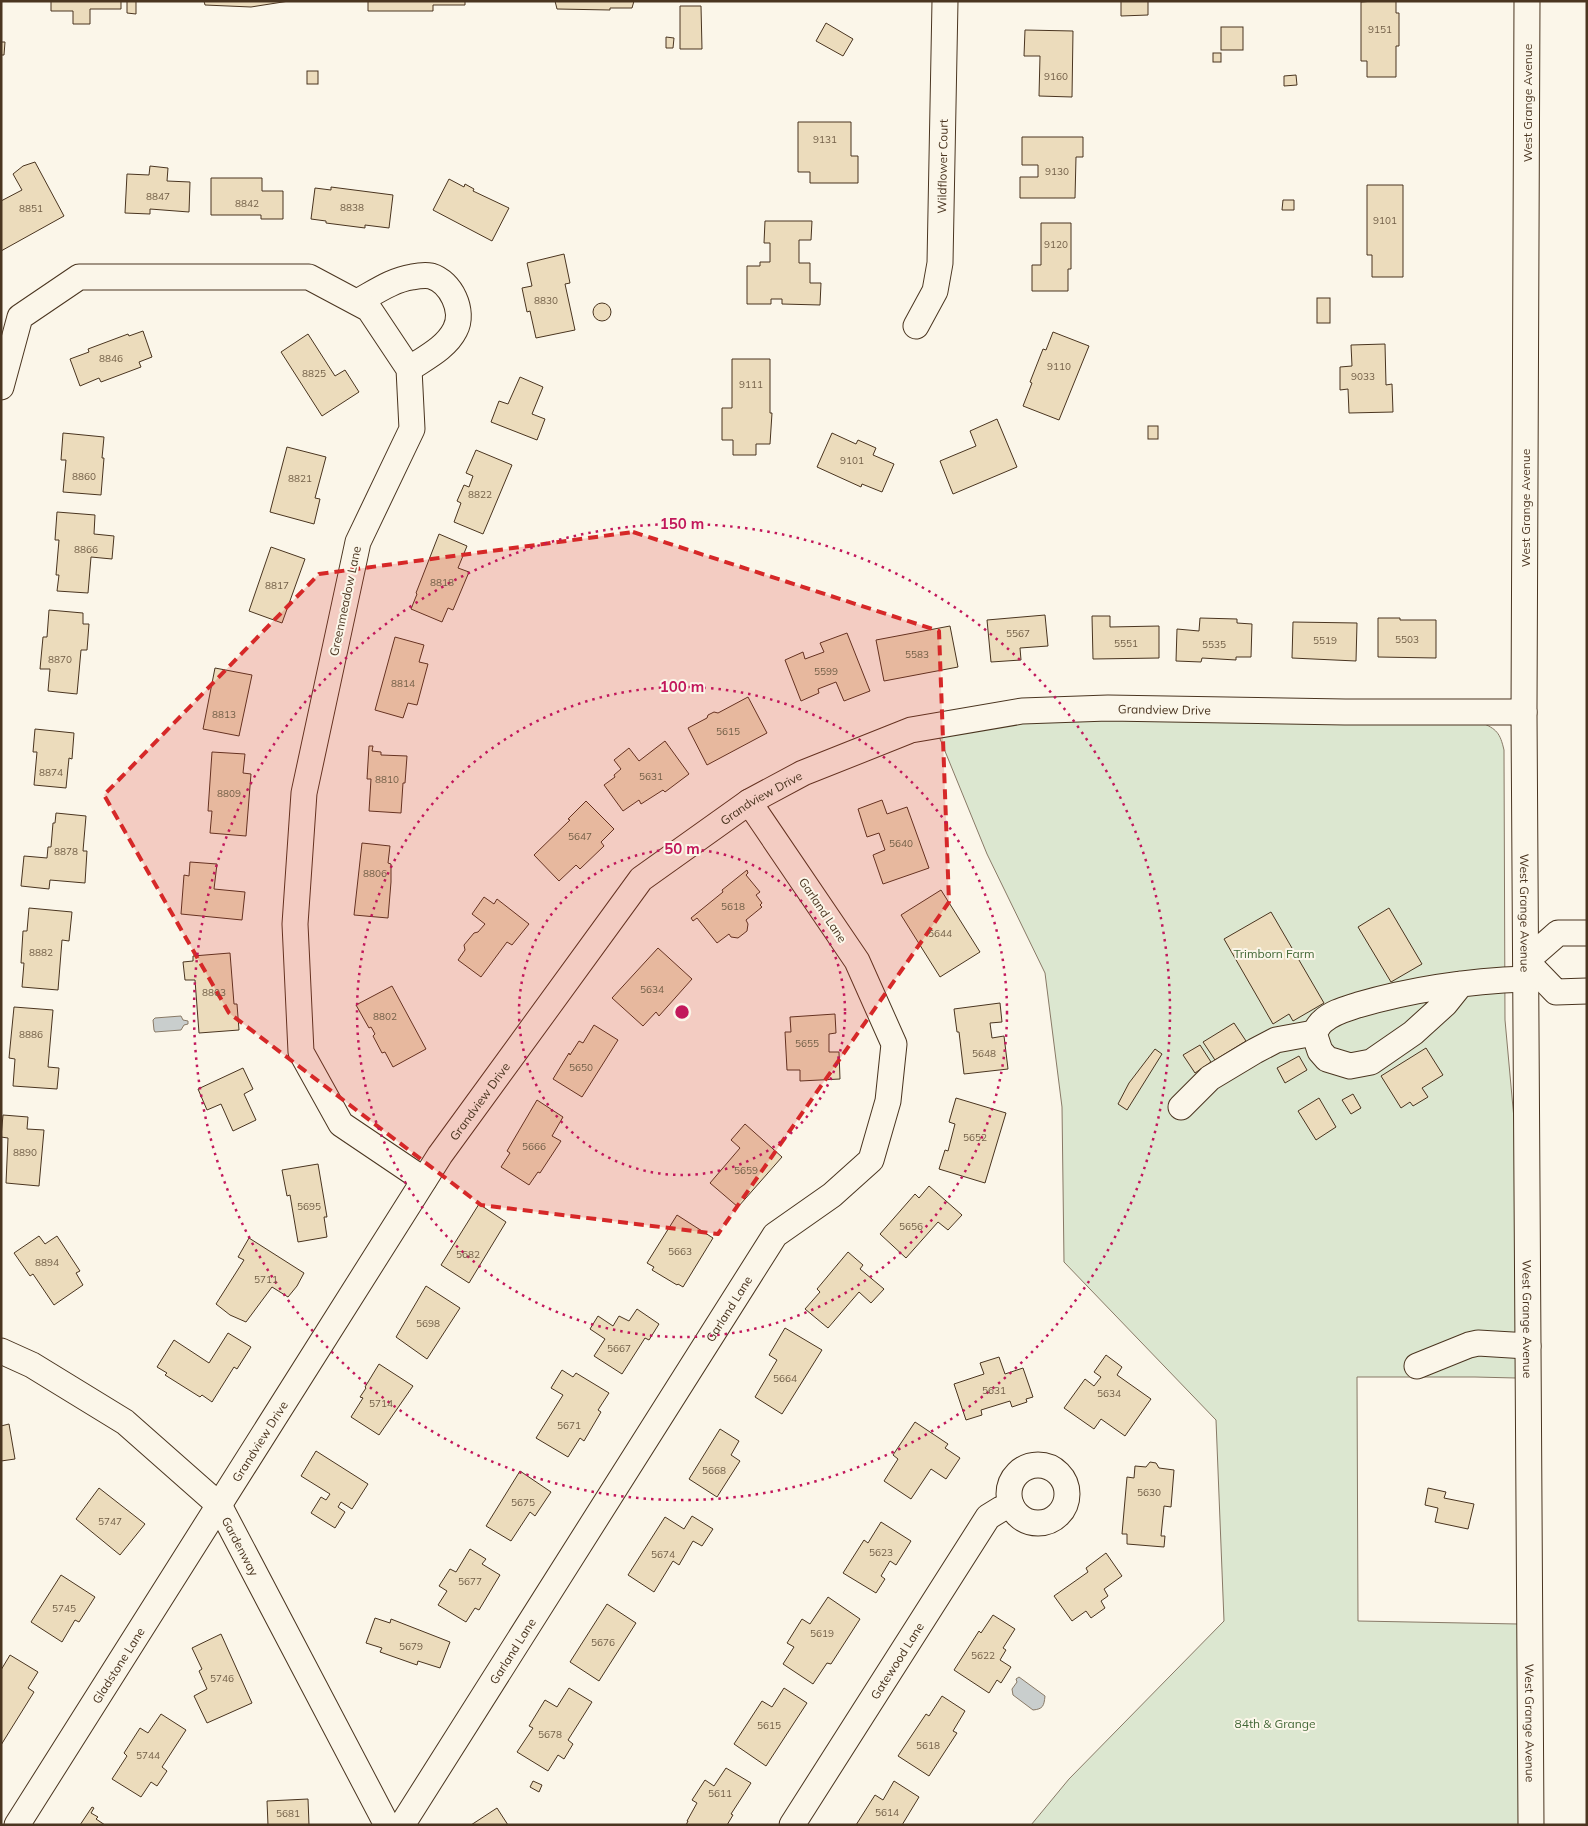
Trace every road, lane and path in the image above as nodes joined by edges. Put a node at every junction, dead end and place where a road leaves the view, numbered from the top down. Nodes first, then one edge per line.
1 (945, 1) edge
2 (1527, 1) edge
3 (357, 302) junction
4 (916, 326) dead end
5 (409, 369) junction
6 (1, 387) edge
7 (1524, 712) junction
8 (749, 802) junction
9 (1587, 933) edge
10 (1526, 970) junction
11 (1461, 984) junction
12 (1587, 991) edge
13 (1314, 1033) junction
14 (1181, 1107) dead end
15 (424, 1180) junction
16 (1528, 1346) junction
17 (1, 1351) edge
18 (1417, 1366) dead end
19 (219, 1505) junction
20 (1011, 1505) dead end
21 (17, 1825) edge
22 (387, 1825) edge
23 (402, 1825) edge
24 (792, 1825) edge
25 (1532, 1825) edge

1 - 4 street, Wildflower Court
2 - 7 street, West Grange Avenue
3 - 5 street
3 - 5 street
3 - 6 street
5 - 15 street, Greenmeadow Lane
7 - 8 street, Grandview Drive
7 - 10 street, West Grange Avenue
8 - 15 street, Grandview Drive
8 - 23 street, Garland Lane
9 - 10 street
10 - 11 street
10 - 12 street
10 - 16 street, West Grange Avenue
11 - 13 street
11 - 13 street
13 - 14 street
15 - 19 street, Grandview Drive
16 - 18 street
16 - 25 street, West Grange Avenue
17 - 19 street, Gardenway
19 - 21 street, Gladstone Lane
19 - 22 street, Gardenway
20 - 24 street, Gatewood Lane

